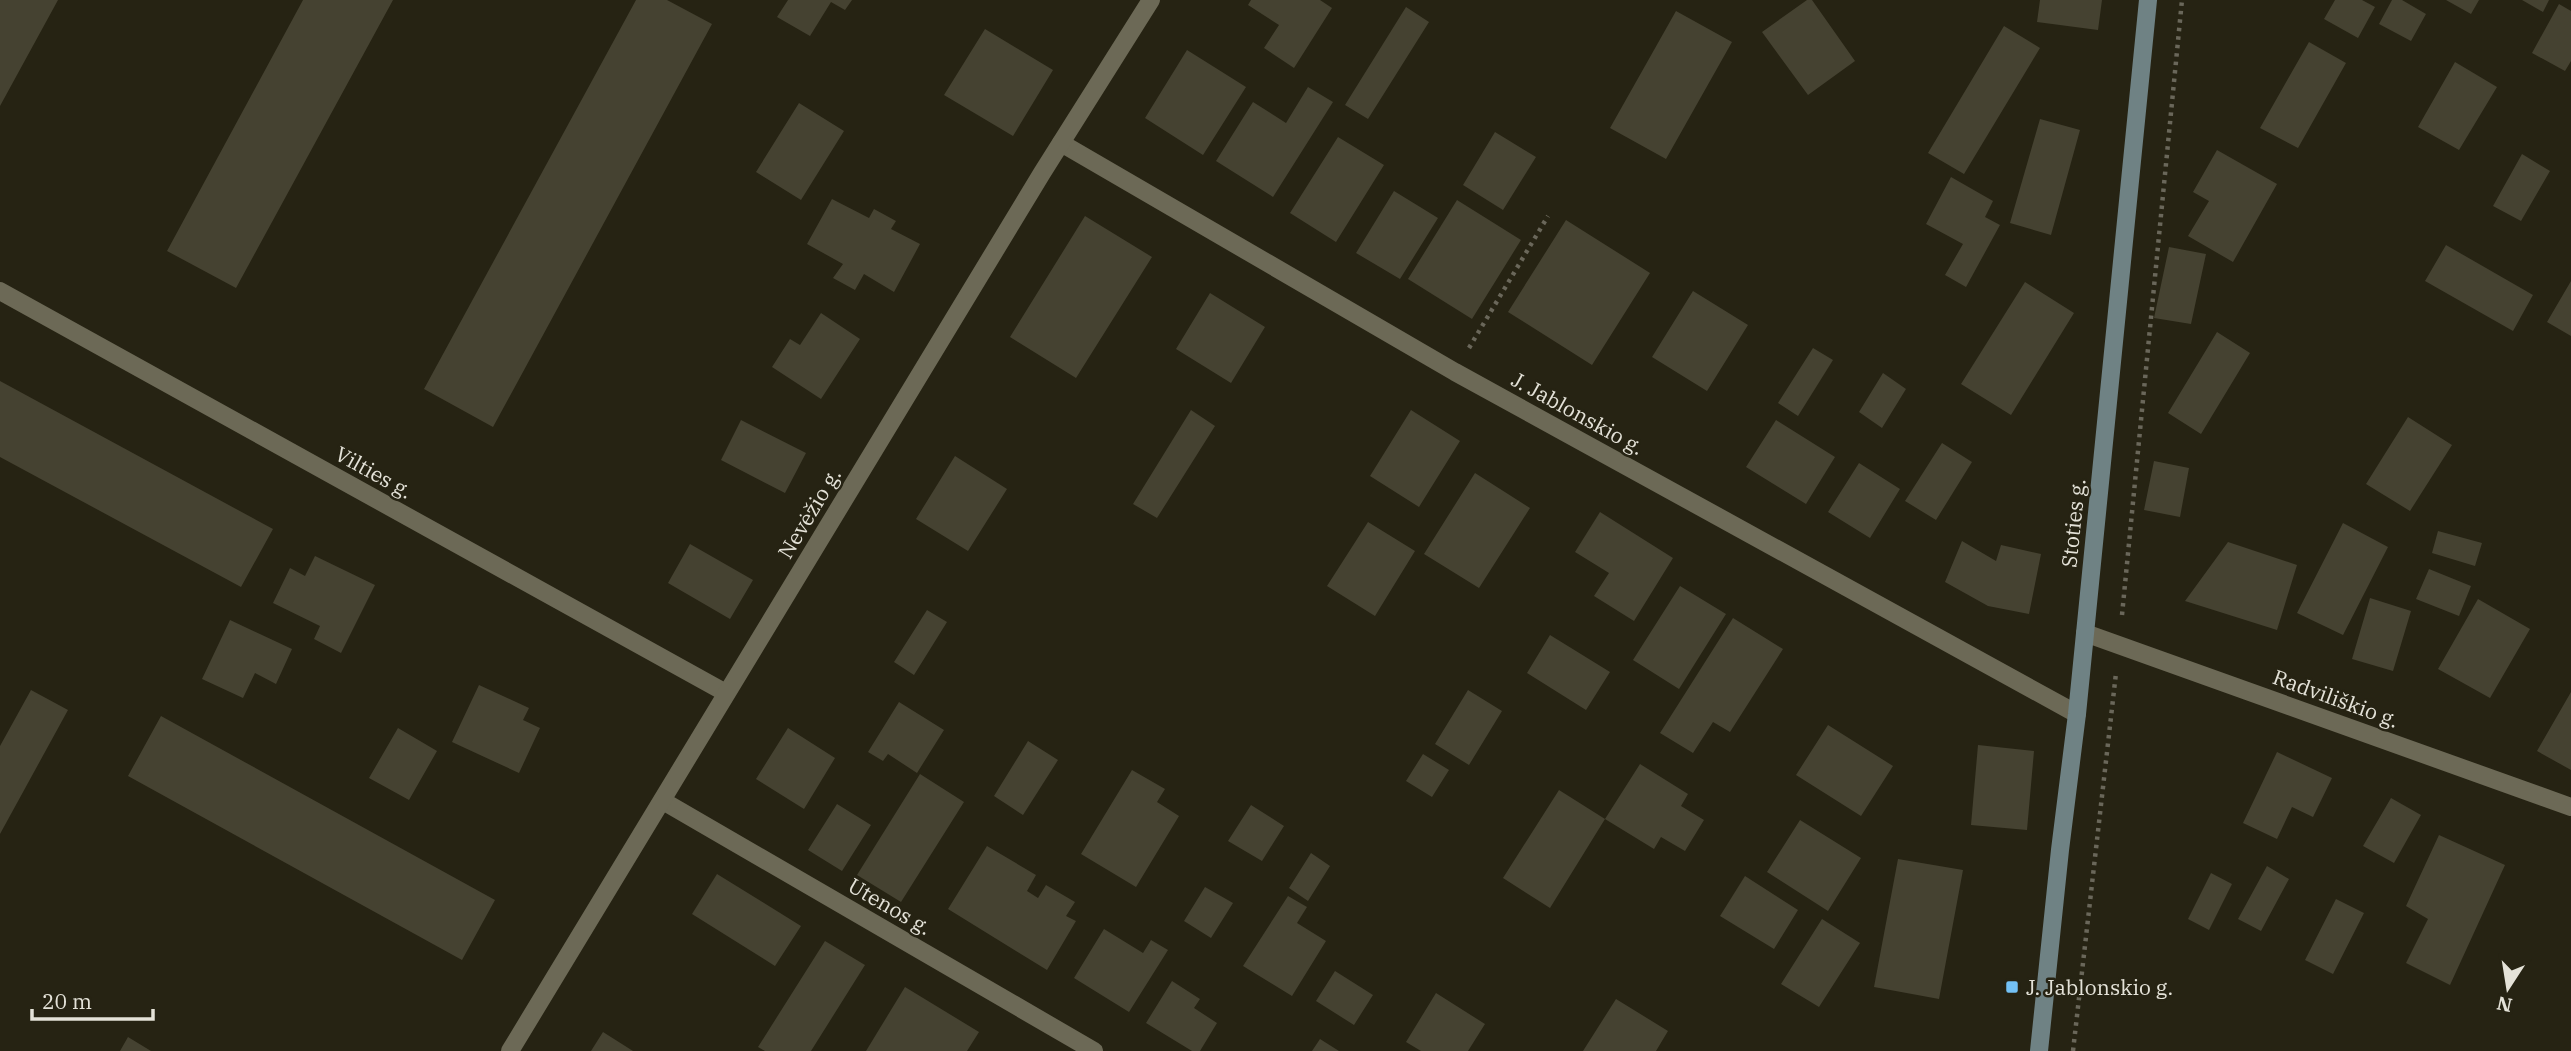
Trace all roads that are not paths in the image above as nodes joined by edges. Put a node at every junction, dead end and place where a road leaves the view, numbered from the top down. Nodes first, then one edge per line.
1 (1151, 0) edge
2 (2148, 0) edge
3 (1061, 142) junction
4 (0, 291) edge
5 (2085, 633) junction
6 (726, 693) junction
7 (2077, 714) junction
8 (663, 801) junction
9 (2571, 807) edge
10 (510, 1051) edge
11 (1094, 1051) edge
12 (2039, 1051) edge

1 - 3 street, Nevėžio g.
2 - 5 main road, Stoties g.
3 - 6 street, Nevėžio g.
3 - 7 street, J. Jablonskio g.
4 - 6 street, Vilties g.
5 - 7 main road, Stoties g.
5 - 9 street, Radviliškio g.
6 - 8 street, Nevėžio g.
7 - 12 main road, Stoties g.
8 - 10 street, Nevėžio g.
8 - 11 street, Utenos g.

